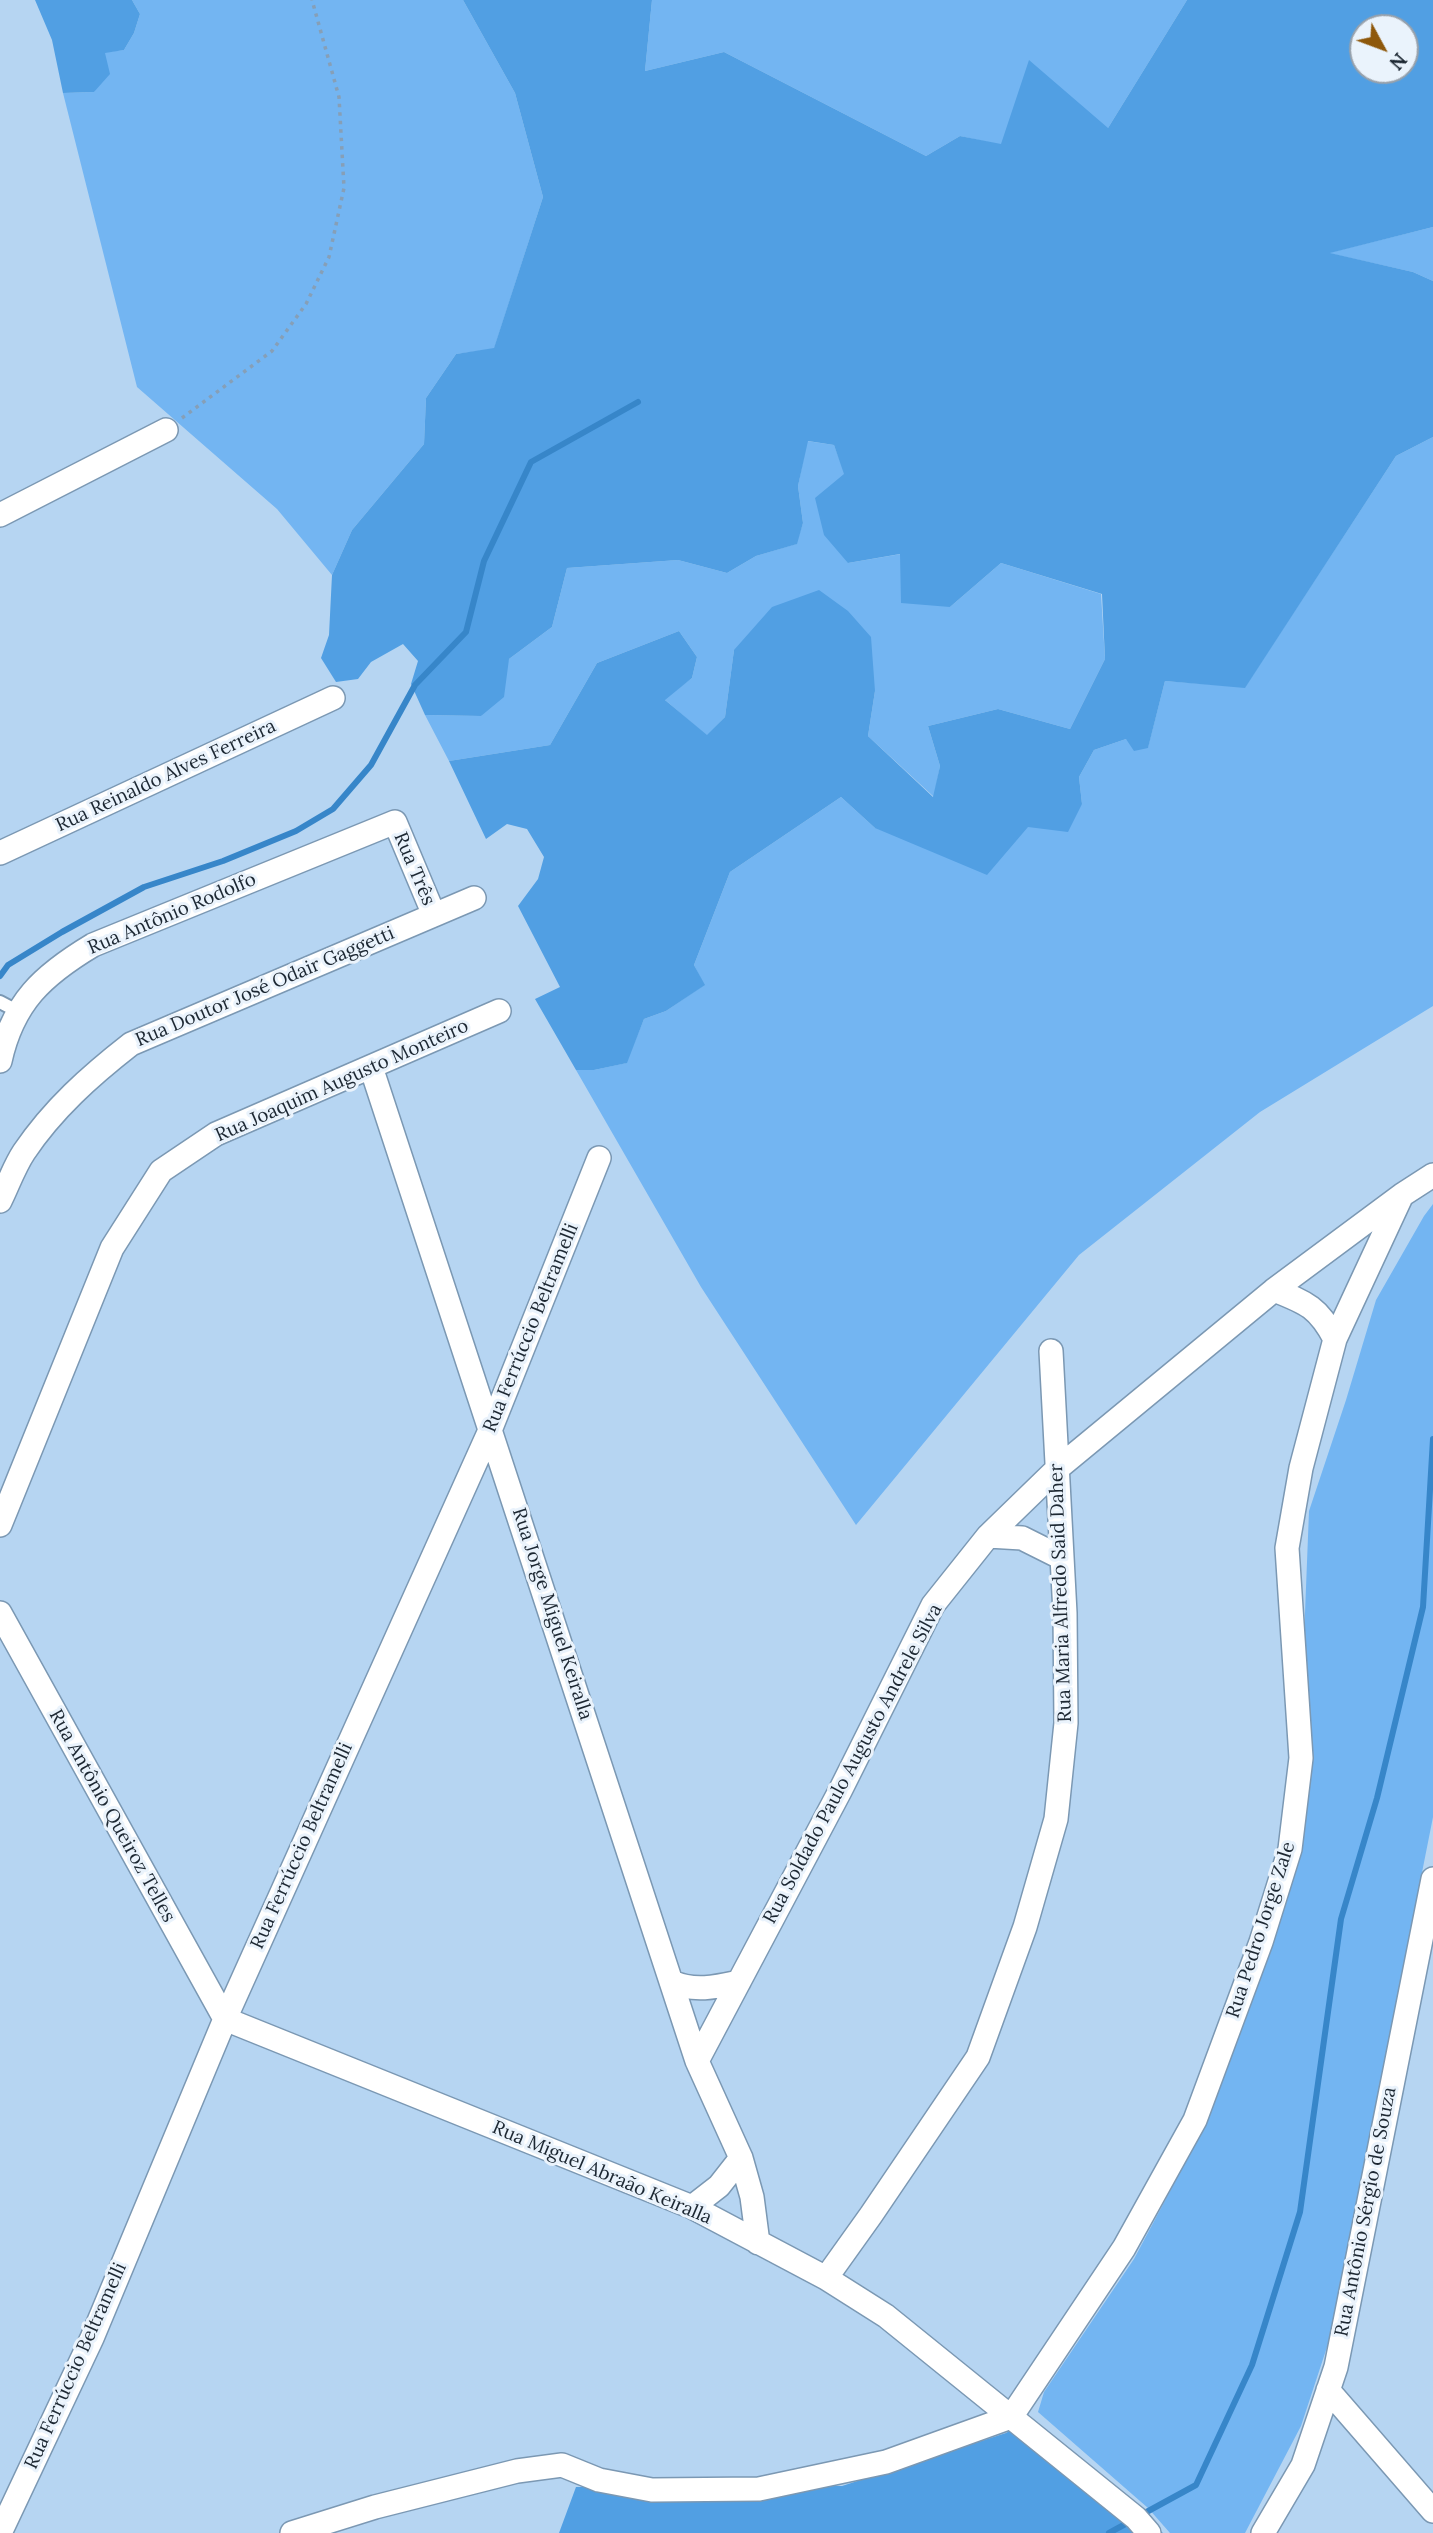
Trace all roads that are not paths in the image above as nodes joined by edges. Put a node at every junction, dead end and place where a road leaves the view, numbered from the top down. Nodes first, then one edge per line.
1 (166, 430) road end
2 (0, 515) edge
3 (333, 698) dead end
4 (395, 822) joint
5 (0, 853) edge
6 (474, 898) dead end
7 (433, 915) junction
8 (9, 1007) edge
9 (499, 1012) dead end
10 (0, 1061) edge
11 (371, 1067) junction
12 (599, 1158) dead end
13 (1433, 1175) edge
14 (1402, 1195) junction
15 (0, 1201) edge
16 (1274, 1290) junction
17 (1335, 1339) junction
18 (1051, 1351) dead end
19 (491, 1428) junction
20 (1057, 1468) junction
21 (0, 1525) edge
22 (988, 1536) junction
23 (1062, 1558) junction
24 (0, 1613) edge
25 (1433, 1879) edge
26 (672, 1982) junction
27 (739, 1982) junction
28 (225, 2019) junction
29 (698, 2061) junction
30 (741, 2158) junction
31 (692, 2207) junction
32 (758, 2243) junction
33 (826, 2278) junction
34 (1328, 2389) junction
35 (1010, 2417) junction
36 (1433, 2511) edge
37 (0, 2533) edge
38 (292, 2533) edge
39 (1149, 2533) edge
40 (1263, 2533) edge

1 - 2 street
3 - 5 street, Rua Reinaldo Alves Ferreira
4 - 7 street, Rua Três
4 - 8 street, Rua Antônio Rodolfo
6 - 7 street, Rua Doutor José Odair Gaggetti
7 - 15 street, Rua Doutor José Odair Gaggetti
8 - 10 street, Rua Antônio Rodolfo
9 - 11 street, Rua Joaquim Augusto Monteiro
11 - 19 street, Rua Jorge Miguel Keiralla
11 - 21 street, Rua Joaquim Augusto Monteiro
12 - 19 street, Rua Ferrúccio Beltramelli
13 - 14 street, Rua Soldado Paulo Augusto Andrele Silva
14 - 16 street, Rua Soldado Paulo Augusto Andrele Silva
14 - 17 street, Rua Pedro Jorge Zale
16 - 17 street
16 - 20 street, Rua Soldado Paulo Augusto Andrele Silva
17 - 35 street, Rua Pedro Jorge Zale
18 - 20 street, Rua Maria Alfredo Said Daher
19 - 26 street, Rua Jorge Miguel Keiralla
19 - 28 street, Rua Ferrúccio Beltramelli
20 - 22 street, Rua Soldado Paulo Augusto Andrele Silva
20 - 23 street, Rua Maria Alfredo Said Daher
22 - 23 street
22 - 27 street, Rua Soldado Paulo Augusto Andrele Silva
23 - 33 street, Rua Maria Alfredo Said Daher
24 - 28 street, Rua Antônio Queiroz Telles
25 - 34 street, Rua Antônio Sérgio de Souza
26 - 27 street
26 - 29 street, Rua Jorge Miguel Keiralla
27 - 29 street, Rua Soldado Paulo Augusto Andrele Silva
28 - 31 street, Rua Miguel Abraão Keiralla
28 - 37 street, Rua Ferrúccio Beltramelli
29 - 30 street, Rua Jorge Miguel Keiralla
30 - 31 street
30 - 32 street, Rua Jorge Miguel Keiralla
31 - 32 street, Rua Miguel Abraão Keiralla
32 - 33 street, Rua Miguel Abraão Keiralla
33 - 35 street, Rua Miguel Abraão Keiralla
34 - 36 street
34 - 40 street, Rua Antônio Sérgio de Souza
35 - 38 street
35 - 39 street, Rua Miguel Abraão Keiralla

